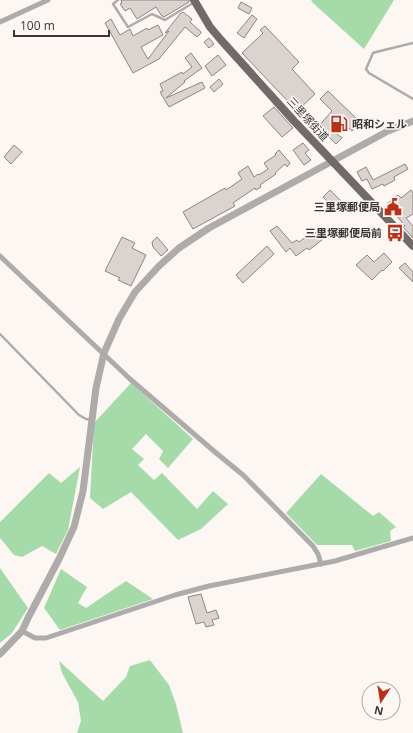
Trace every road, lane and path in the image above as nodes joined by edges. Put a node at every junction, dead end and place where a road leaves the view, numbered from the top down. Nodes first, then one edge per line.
1 (48, 0) edge
2 (118, 0) edge
3 (194, 1) edge
4 (0, 22) edge
5 (413, 43) edge
6 (413, 99) edge
7 (413, 121) edge
8 (332, 161) junction
9 (413, 246) edge
10 (0, 256) edge
11 (0, 334) edge
12 (104, 353) junction
13 (91, 420) junction
14 (413, 538) edge
15 (321, 564) junction
16 (22, 631) junction
17 (0, 654) edge

1 - 4 street
2 - 3 lane
3 - 8 main road, 三里塚街道
5 - 6 lane
7 - 8 street
8 - 9 main road, 三里塚街道
8 - 12 street
10 - 12 street
11 - 13 lane
12 - 13 street
12 - 15 street
13 - 16 street
14 - 15 street
15 - 16 street
16 - 17 street

